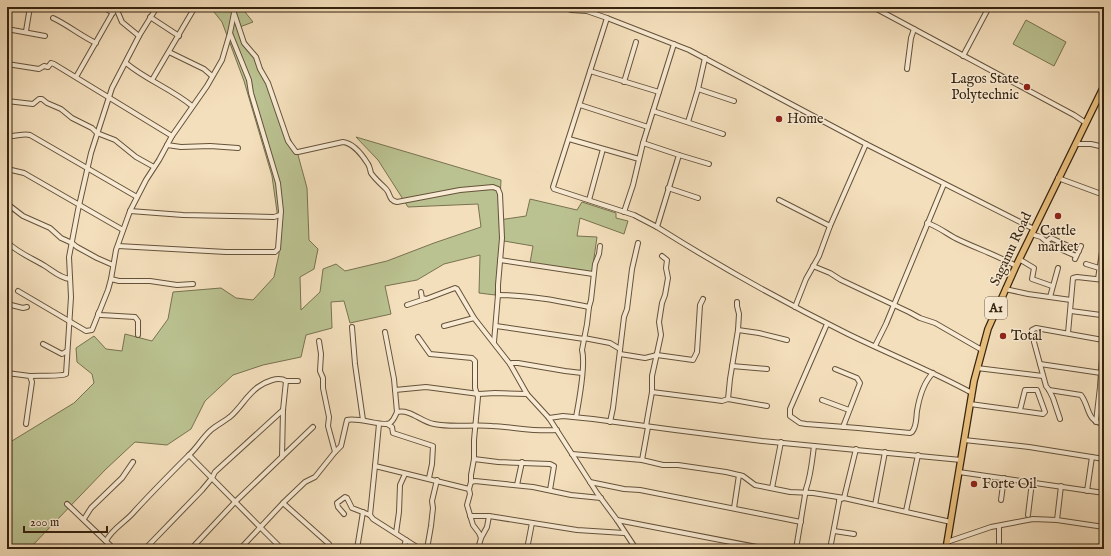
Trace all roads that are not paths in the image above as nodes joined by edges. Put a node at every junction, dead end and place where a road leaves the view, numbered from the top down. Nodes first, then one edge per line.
1 (30, 7) edge
2 (102, 7) edge
3 (116, 7) edge
4 (156, 7) edge
5 (195, 7) edge
6 (232, 7) edge
7 (562, 7) edge
8 (873, 7) edge
9 (989, 7) edge
10 (113, 13) junction
11 (234, 14) junction
12 (150, 17) junction
13 (53, 18) dead end
14 (607, 18) junction
15 (7, 29) edge
16 (914, 29) junction
17 (26, 31) junction
18 (46, 36) dead end
19 (139, 36) junction
20 (179, 36) junction
21 (230, 39) junction
22 (636, 42) dead end
23 (96, 43) junction
24 (674, 44) junction
25 (169, 52) junction
26 (963, 56) junction
27 (705, 58) junction
28 (126, 63) junction
29 (7, 64) edge
30 (907, 69) dead end
31 (590, 72) junction
32 (212, 76) junction
33 (76, 77) junction
34 (152, 80) junction
35 (624, 82) junction
36 (1104, 87) edge
37 (698, 89) junction
38 (658, 92) junction
39 (108, 98) junction
40 (7, 101) edge
41 (734, 101) dead end
42 (580, 105) junction
43 (192, 106) junction
44 (653, 111) junction
45 (688, 122) junction
46 (1086, 123) junction
47 (648, 127) junction
48 (97, 133) junction
49 (723, 134) dead end
50 (7, 136) edge
51 (172, 136) junction
52 (569, 139) junction
53 (643, 144) junction
54 (866, 144) junction
55 (1076, 144) junction
56 (167, 145) junction
57 (1104, 147) edge
58 (238, 148) dead end
59 (603, 149) junction
60 (679, 155) junction
61 (638, 159) junction
62 (710, 164) dead end
63 (154, 167) junction
64 (7, 169) edge
65 (88, 169) junction
66 (1058, 178) junction
67 (944, 184) junction
68 (668, 188) junction
69 (1104, 195) edge
70 (137, 197) junction
71 (698, 198) dead end
72 (589, 200) junction
73 (779, 200) dead end
74 (80, 204) junction
75 (10, 206) dead end
76 (130, 211) junction
77 (624, 212) junction
78 (280, 215) junction
79 (927, 223) junction
80 (830, 226) junction
81 (657, 227) junction
82 (122, 230) junction
83 (1032, 231) junction
84 (7, 242) edge
85 (1047, 242) junction
86 (72, 243) junction
87 (638, 243) dead end
88 (118, 246) junction
89 (600, 246) dead end
90 (1102, 252) dead end
91 (662, 256) dead end
92 (1019, 259) junction
93 (500, 260) junction
94 (1086, 264) dead end
95 (113, 265) junction
96 (813, 266) junction
97 (1016, 266) junction
98 (1058, 268) dead end
99 (1099, 268) junction
100 (593, 274) junction
101 (70, 279) junction
102 (111, 279) junction
103 (1098, 279) junction
104 (1104, 280) edge
105 (193, 284) dead end
106 (1052, 286) junction
107 (1005, 289) junction
108 (18, 291) dead end
109 (421, 292) dead end
110 (498, 295) junction
111 (1050, 297) junction
112 (703, 298) dead end
113 (425, 299) junction
114 (1072, 300) junction
115 (737, 302) dead end
116 (7, 304) edge
117 (407, 305) dead end
118 (894, 305) junction
119 (27, 307) dead end
120 (589, 307) junction
121 (795, 307) junction
122 (1071, 311) junction
123 (99, 312) junction
124 (1101, 315) dead end
125 (474, 318) junction
126 (69, 321) junction
127 (828, 324) junction
128 (352, 326) dead end
129 (444, 326) dead end
130 (496, 326) junction
131 (1104, 328) edge
132 (738, 330) junction
133 (385, 332) dead end
134 (586, 332) junction
135 (1068, 333) junction
136 (138, 335) dead end
137 (418, 337) dead end
138 (584, 338) junction
139 (592, 339) junction
140 (787, 340) dead end
141 (1103, 340) junction
142 (319, 341) dead end
143 (494, 342) junction
144 (43, 344) dead end
145 (875, 346) junction
146 (982, 350) junction
147 (67, 351) junction
148 (1103, 351) edge
149 (620, 352) junction
150 (657, 355) junction
151 (651, 357) junction
152 (655, 361) junction
153 (510, 364) junction
154 (1040, 364) junction
155 (732, 366) junction
156 (977, 368) junction
157 (767, 369) dead end
158 (835, 369) dead end
159 (928, 371) junction
160 (582, 372) junction
161 (7, 373) edge
162 (933, 373) junction
163 (1101, 373) junction
164 (30, 376) junction
165 (1043, 376) junction
166 (929, 378) junction
167 (298, 380) dead end
168 (286, 382) junction
169 (1102, 388) edge
170 (395, 390) junction
171 (1050, 390) junction
172 (652, 392) junction
173 (972, 393) junction
174 (477, 394) junction
175 (527, 394) junction
176 (728, 399) junction
177 (822, 400) dead end
178 (970, 404) junction
179 (767, 406) dead end
180 (283, 410) junction
181 (849, 410) junction
182 (1020, 410) junction
183 (397, 412) junction
184 (576, 417) junction
185 (549, 418) junction
186 (1060, 419) dead end
187 (363, 420) junction
188 (610, 422) junction
189 (1096, 422) junction
190 (26, 424) dead end
191 (379, 424) junction
192 (387, 424) junction
193 (1104, 424) edge
194 (554, 425) junction
195 (475, 426) junction
196 (647, 426) junction
197 (313, 427) dead end
198 (843, 427) junction
199 (551, 430) junction
200 (557, 430) junction
201 (964, 440) junction
202 (781, 442) junction
203 (814, 446) junction
204 (856, 449) junction
205 (335, 452) junction
206 (886, 452) junction
207 (572, 454) junction
208 (190, 455) junction
209 (918, 455) junction
210 (282, 456) junction
211 (1092, 457) junction
212 (474, 459) junction
213 (1104, 459) edge
214 (642, 460) junction
215 (962, 460) junction
216 (133, 462) dead end
217 (522, 462) junction
218 (375, 466) junction
219 (959, 472) junction
220 (405, 474) junction
221 (740, 475) junction
222 (212, 478) junction
223 (428, 478) junction
224 (1004, 478) junction
225 (437, 480) junction
226 (473, 481) junction
227 (1032, 482) junction
228 (593, 483) junction
229 (517, 485) junction
230 (1061, 486) junction
231 (772, 488) junction
232 (469, 489) junction
233 (550, 490) junction
234 (1087, 491) junction
235 (805, 493) junction
236 (1104, 493) edge
237 (596, 495) junction
238 (844, 498) junction
239 (1001, 500) dead end
240 (235, 502) junction
241 (283, 503) junction
242 (67, 504) dead end
243 (875, 505) junction
244 (734, 508) junction
245 (906, 511) junction
246 (363, 512) junction
247 (344, 514) dead end
248 (370, 515) junction
249 (1028, 515) dead end
250 (470, 516) junction
251 (489, 516) junction
252 (84, 518) junction
253 (617, 520) junction
254 (1057, 520) junction
255 (801, 522) junction
256 (951, 522) junction
257 (532, 523) junction
258 (397, 525) junction
259 (1000, 526) junction
260 (1104, 527) edge
261 (260, 528) junction
262 (392, 530) junction
263 (834, 531) junction
264 (396, 533) junction
265 (624, 533) junction
266 (854, 534) dead end
267 (481, 538) junction
268 (406, 540) junction
269 (106, 541) junction
270 (947, 542) junction
271 (1104, 546) edge
272 (759, 548) edge
273 (114, 549) edge
274 (145, 549) edge
275 (191, 549) edge
276 (240, 549) edge
277 (282, 549) edge
278 (331, 549) edge
279 (357, 549) edge
280 (403, 549) edge
281 (420, 549) edge
282 (427, 549) edge
283 (478, 549) edge
284 (526, 549) edge
285 (636, 549) edge
286 (767, 549) edge
287 (796, 549) edge
288 (830, 549) edge
289 (946, 549) edge
290 (999, 549) edge
291 (1083, 549) edge

1 - 17 street
2 - 10 street
3 - 10 street
3 - 19 street
4 - 12 street
5 - 20 street
6 - 11 street
7 - 14 street
8 - 16 street
9 - 26 street
10 - 23 street
11 - 21 street
11 - 93 street
12 - 19 street
12 - 20 street
13 - 23 street
14 - 24 street
14 - 31 street
15 - 17 street
16 - 26 street
16 - 30 street
17 - 18 street
19 - 28 street
20 - 25 street
21 - 32 street
21 - 78 street
22 - 35 street
23 - 33 street
24 - 27 street
24 - 38 street
25 - 32 street
25 - 34 street
26 - 46 street
27 - 37 street
27 - 54 street
28 - 34 street
28 - 39 street
29 - 33 street
31 - 35 street
31 - 42 street
32 - 43 street
33 - 39 street
34 - 43 street
35 - 38 street
36 - 46 highway, Sagamu Road / A1
37 - 41 street
37 - 45 street
38 - 44 street
39 - 48 street
39 - 51 street
40 - 48 street
42 - 47 street
42 - 52 street
43 - 51 street
44 - 45 street
44 - 47 street
45 - 49 street
46 - 55 highway, Sagamu Road / A1
47 - 53 street
48 - 63 street
48 - 65 street
50 - 65 street
51 - 56 street
52 - 59 street
52 - 72 street
53 - 60 street
53 - 61 street
54 - 67 street
54 - 80 street
55 - 57 street
55 - 66 highway, Sagamu Road / A1
56 - 58 street
56 - 63 street
59 - 61 street
59 - 72 street
60 - 62 street
60 - 68 street
61 - 77 street
63 - 70 street
64 - 74 street
65 - 70 street
65 - 74 street
66 - 69 street
66 - 83 highway, Sagamu Road / A1
67 - 79 street
67 - 83 street
68 - 71 street
68 - 81 street
70 - 76 street
72 - 77 street
73 - 80 street
74 - 82 street
74 - 86 street
75 - 86 street
76 - 78 street
76 - 82 street
77 - 81 street
78 - 88 street
79 - 97 street
79 - 118 street
80 - 96 street
81 - 121 street
82 - 88 street
83 - 85 street
83 - 92 highway, Sagamu Road / A1
84 - 101 street
85 - 85 street
86 - 95 street
86 - 101 street
87 - 149 street
88 - 95 street
89 - 100 street
90 - 99 street
91 - 150 street
92 - 97 highway, Sagamu Road / A1
92 - 106 street
93 - 100 street
93 - 110 street
94 - 99 street
95 - 102 street
96 - 118 street
96 - 121 street
97 - 107 highway, Sagamu Road / A1
98 - 106 street
99 - 103 street
100 - 120 street
101 - 126 street
102 - 105 street
102 - 123 street
103 - 104 street
103 - 114 street
106 - 111 street
107 - 111 street
107 - 146 highway, Sagamu Road / A1
108 - 126 street
109 - 113 street
110 - 120 street
110 - 130 street
111 - 114 street
112 - 150 street
113 - 117 street
113 - 125 street
114 - 122 street
115 - 132 street
116 - 119 street
118 - 145 street
118 - 146 street
120 - 134 street
121 - 127 street
122 - 124 street
122 - 135 street
123 - 126 street
123 - 136 street
125 - 129 street
125 - 143 street
126 - 147 street
127 - 145 street
127 - 198 street
128 - 187 street
130 - 138 street
130 - 143 street
131 - 141 street
132 - 140 street
132 - 155 street
133 - 170 street
134 - 138 street
134 - 139 street
135 - 141 street
135 - 154 street
137 - 174 street
138 - 139 street
138 - 160 street
139 - 149 street
141 - 148 street
142 - 205 street
143 - 153 street
144 - 147 street
145 - 159 street
146 - 156 highway, Sagamu Road / A1
147 - 164 street
148 - 163 street
149 - 151 street
149 - 188 street
150 - 151 street
150 - 152 street
151 - 152 street
152 - 172 street
153 - 160 street
153 - 175 street
154 - 163 street
154 - 165 street
155 - 157 street
155 - 176 street
156 - 165 street
156 - 173 highway, Sagamu Road / A1
158 - 181 street
159 - 162 street
159 - 166 street
160 - 184 street
161 - 164 street
162 - 166 street
162 - 173 street
163 - 169 street
164 - 190 street
165 - 171 street
166 - 198 street
167 - 168 street
168 - 180 street
168 - 208 street
169 - 189 street
170 - 174 street
170 - 183 street
171 - 186 street
171 - 189 street
172 - 176 street
172 - 196 street
173 - 178 highway, Sagamu Road / A1
174 - 175 street
174 - 195 street
175 - 185 street
176 - 179 street
177 - 181 street
178 - 182 street
178 - 201 highway, Sagamu Road / A1
180 - 210 street
180 - 222 street
181 - 198 street
182 - 182 street
183 - 192 street
183 - 195 street
184 - 185 street
184 - 188 street
185 - 194 street
187 - 191 street
187 - 205 street
188 - 196 street
189 - 193 street
191 - 192 street
191 - 218 street
192 - 223 street
194 - 199 street
194 - 200 street
195 - 199 street
195 - 212 street
196 - 202 street
196 - 214 street
197 - 210 street
199 - 200 street
200 - 207 street
201 - 211 street
201 - 215 highway, Sagamu Road / A1
202 - 203 street
202 - 231 street
203 - 204 street
203 - 235 street
204 - 206 street
204 - 238 street
205 - 241 street
206 - 209 street
206 - 243 street
207 - 214 street
207 - 228 street
208 - 222 street
208 - 269 street
209 - 215 street
209 - 245 street
210 - 240 street
211 - 213 street
211 - 234 street
212 - 217 street
212 - 226 street
214 - 221 street
215 - 219 highway, Sagamu Road / A1
216 - 252 street
217 - 229 street
217 - 233 street
218 - 220 street
218 - 248 street
219 - 224 street
219 - 256 highway, Sagamu Road / A1
220 - 223 street
220 - 258 street
221 - 231 street
221 - 244 street
222 - 240 street
222 - 274 street
223 - 225 street
224 - 227 street
224 - 239 street
225 - 232 street
225 - 282 street
226 - 229 street
226 - 232 street
227 - 230 street
227 - 249 street
228 - 237 street
228 - 244 street
229 - 233 street
230 - 234 street
230 - 254 street
231 - 235 street
232 - 250 street
233 - 237 street
234 - 236 street
235 - 238 street
235 - 255 street
237 - 253 street
238 - 243 street
238 - 263 street
240 - 261 street
240 - 275 street
241 - 261 street
241 - 278 street
242 - 252 street
243 - 245 street
244 - 255 street
245 - 256 street
246 - 247 street
246 - 248 street
246 - 279 street
248 - 262 street
250 - 251 street
250 - 267 street
251 - 257 street
251 - 267 street
252 - 269 street
253 - 265 street
253 - 272 street
254 - 259 street
254 - 260 street
255 - 287 street
256 - 270 highway, Sagamu Road / A1
257 - 265 street
257 - 284 street
258 - 262 street
258 - 264 street
259 - 270 street
259 - 290 street
261 - 276 street
261 - 277 street
262 - 264 street
263 - 266 street
263 - 288 street
264 - 268 street
265 - 285 street
267 - 283 street
268 - 280 street
268 - 281 street
269 - 273 street
270 - 289 highway, Sagamu Road / A1
271 - 291 street
272 - 286 street

